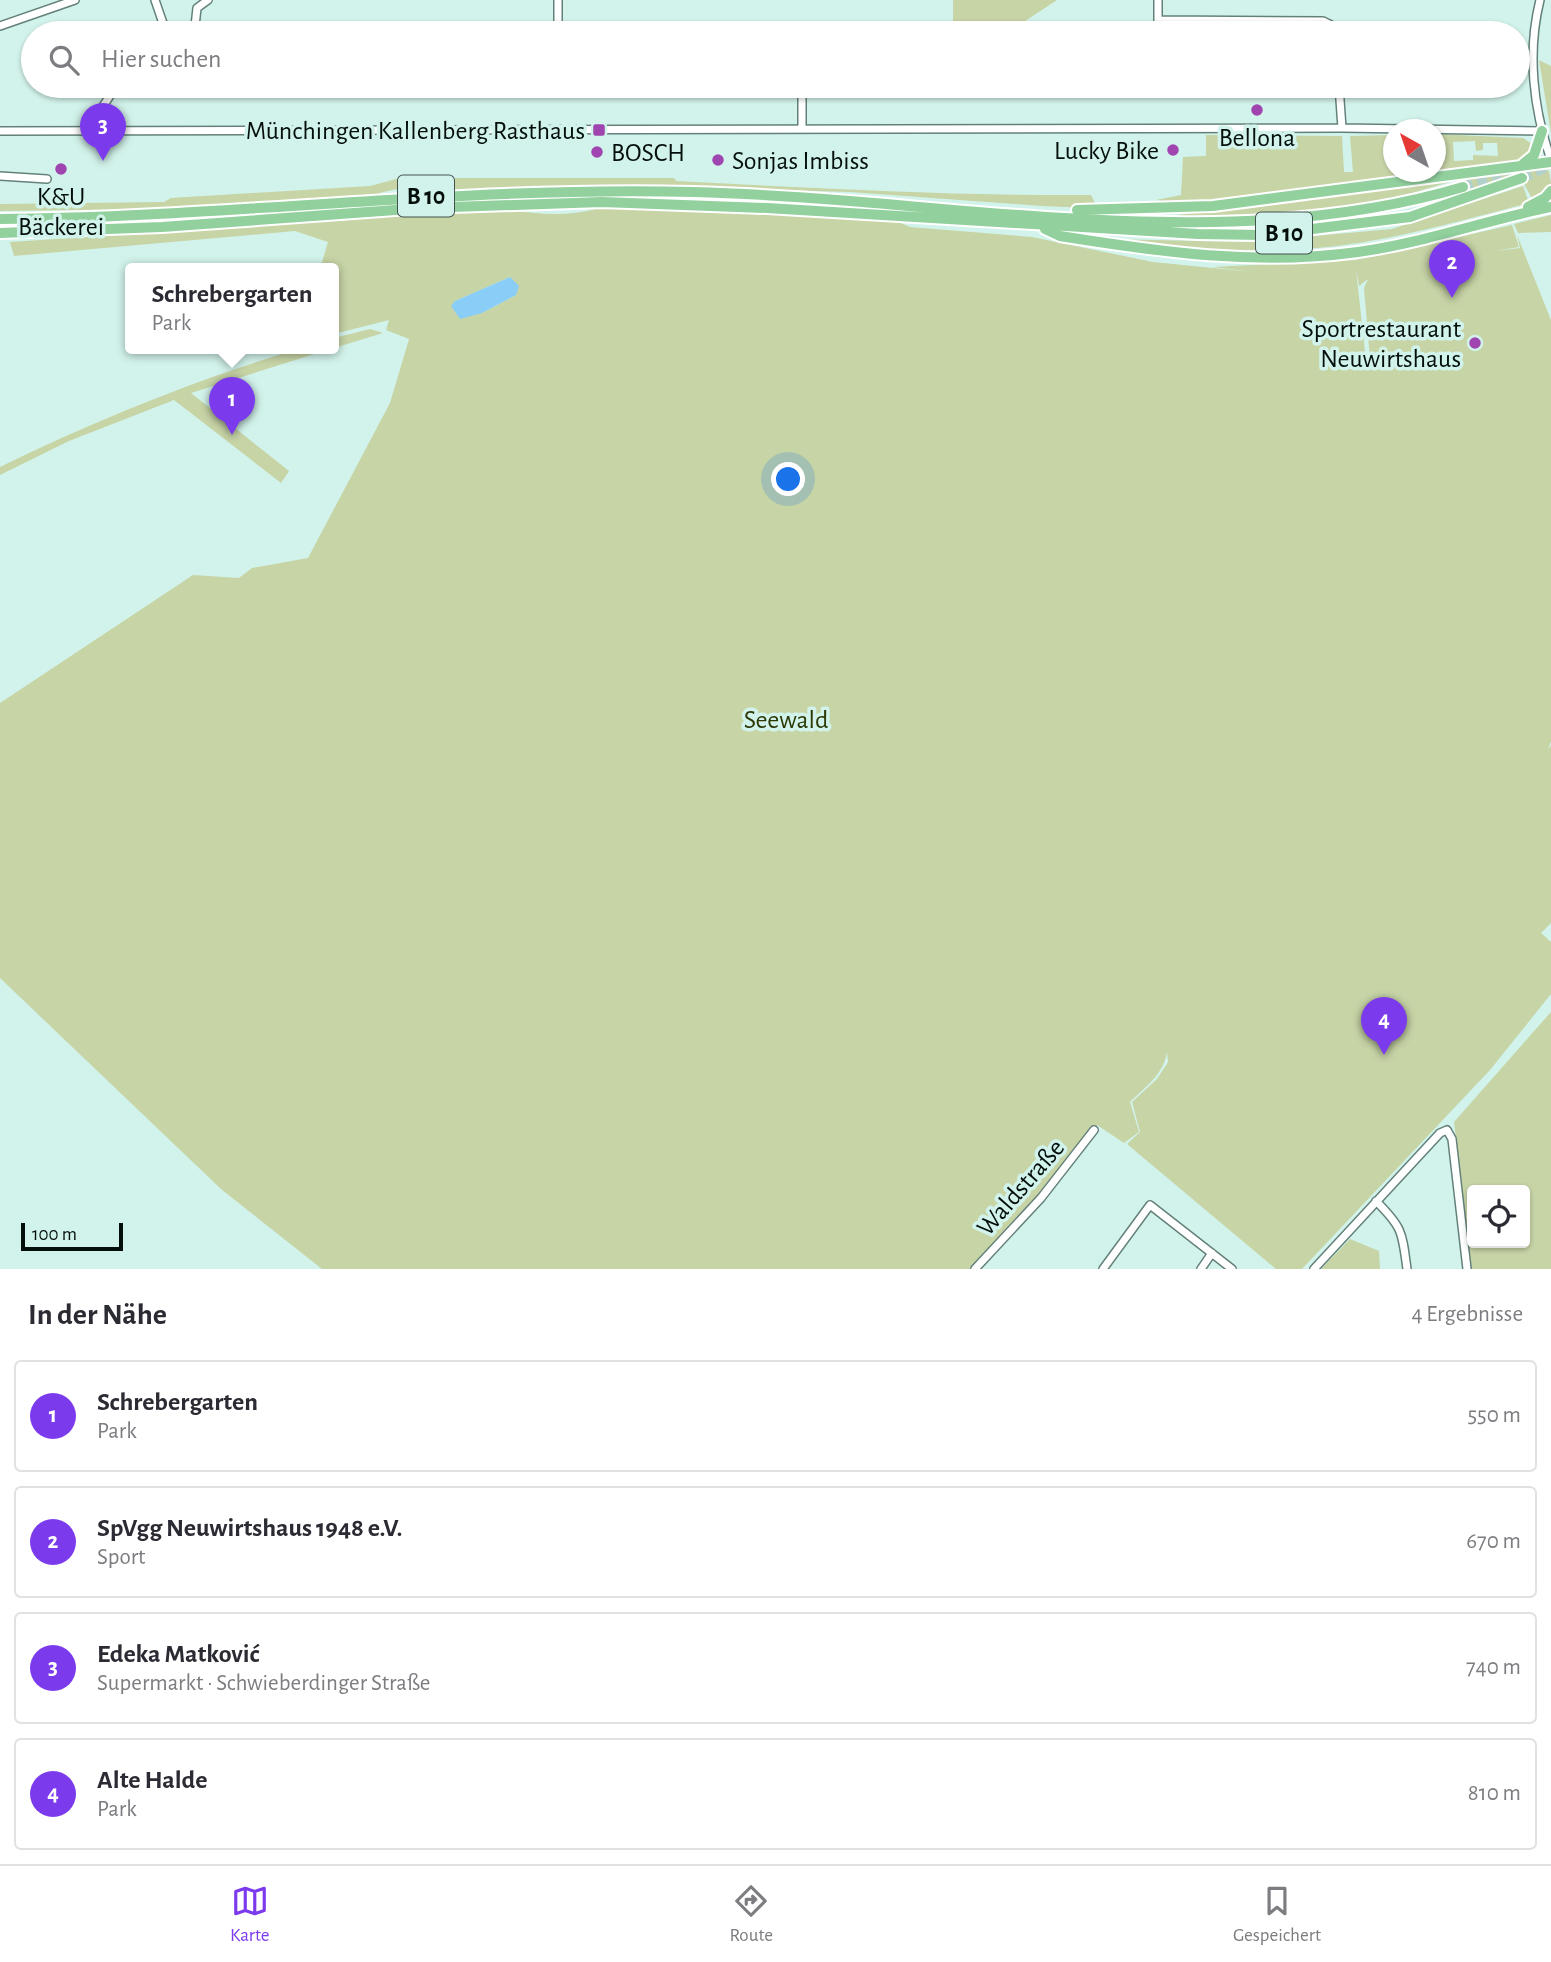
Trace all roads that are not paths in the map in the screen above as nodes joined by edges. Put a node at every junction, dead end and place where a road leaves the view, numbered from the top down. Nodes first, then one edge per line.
1 (75, 0) edge
2 (155, 0) edge
3 (208, 0) edge
4 (558, 0) edge
5 (1539, 0) edge
6 (1158, 1) edge
7 (162, 21) edge
8 (196, 21) edge
9 (558, 21) edge
10 (1323, 21) edge
11 (0, 26) edge
12 (108, 98) edge
13 (802, 98) edge
14 (1340, 98) edge
15 (1342, 128) junction
16 (802, 129) junction
17 (0, 131) edge
18 (1542, 131) junction
19 (94, 132) junction
20 (1551, 161) edge
21 (1522, 165) junction
22 (0, 176) edge
23 (1522, 178) tunnel mouth
24 (47, 179) dead end
25 (1463, 187) tunnel mouth
26 (1551, 191) edge
27 (1551, 207) edge
28 (1018, 212) junction
29 (1508, 218) junction
30 (0, 219) edge
31 (1039, 226) junction
32 (0, 233) edge
33 (1094, 1130) dead end
34 (1376, 1201) junction
35 (1212, 1253) junction
36 (975, 1269) edge
37 (1103, 1269) edge
38 (1201, 1269) edge
39 (1232, 1269) edge
40 (1314, 1269) edge
41 (1407, 1269) edge
42 (1467, 1269) edge

1 - 11 street
2 - 7 street
3 - 8 street
4 - 9 street
5 - 18 street
6 - 10 street
12 - 19 street
13 - 16 street
14 - 15 street
15 - 16 street
15 - 18 street
16 - 19 street
17 - 19 street
18 - 20 street
18 - 21 highway
20 - 21 highway, B 10
21 - 28 highway, B 10
22 - 24 street
23 - 31 highway, B 10
25 - 28 highway, B 10
26 - 29 highway, B 10
27 - 29 highway, B 10
28 - 30 highway, B 10
29 - 31 highway, B 10
31 - 32 highway, B 10
33 - 36 street, Waldstraße
34 - 40 street
34 - 41 street
34 - 42 street
35 - 37 street
35 - 38 street
35 - 39 street

